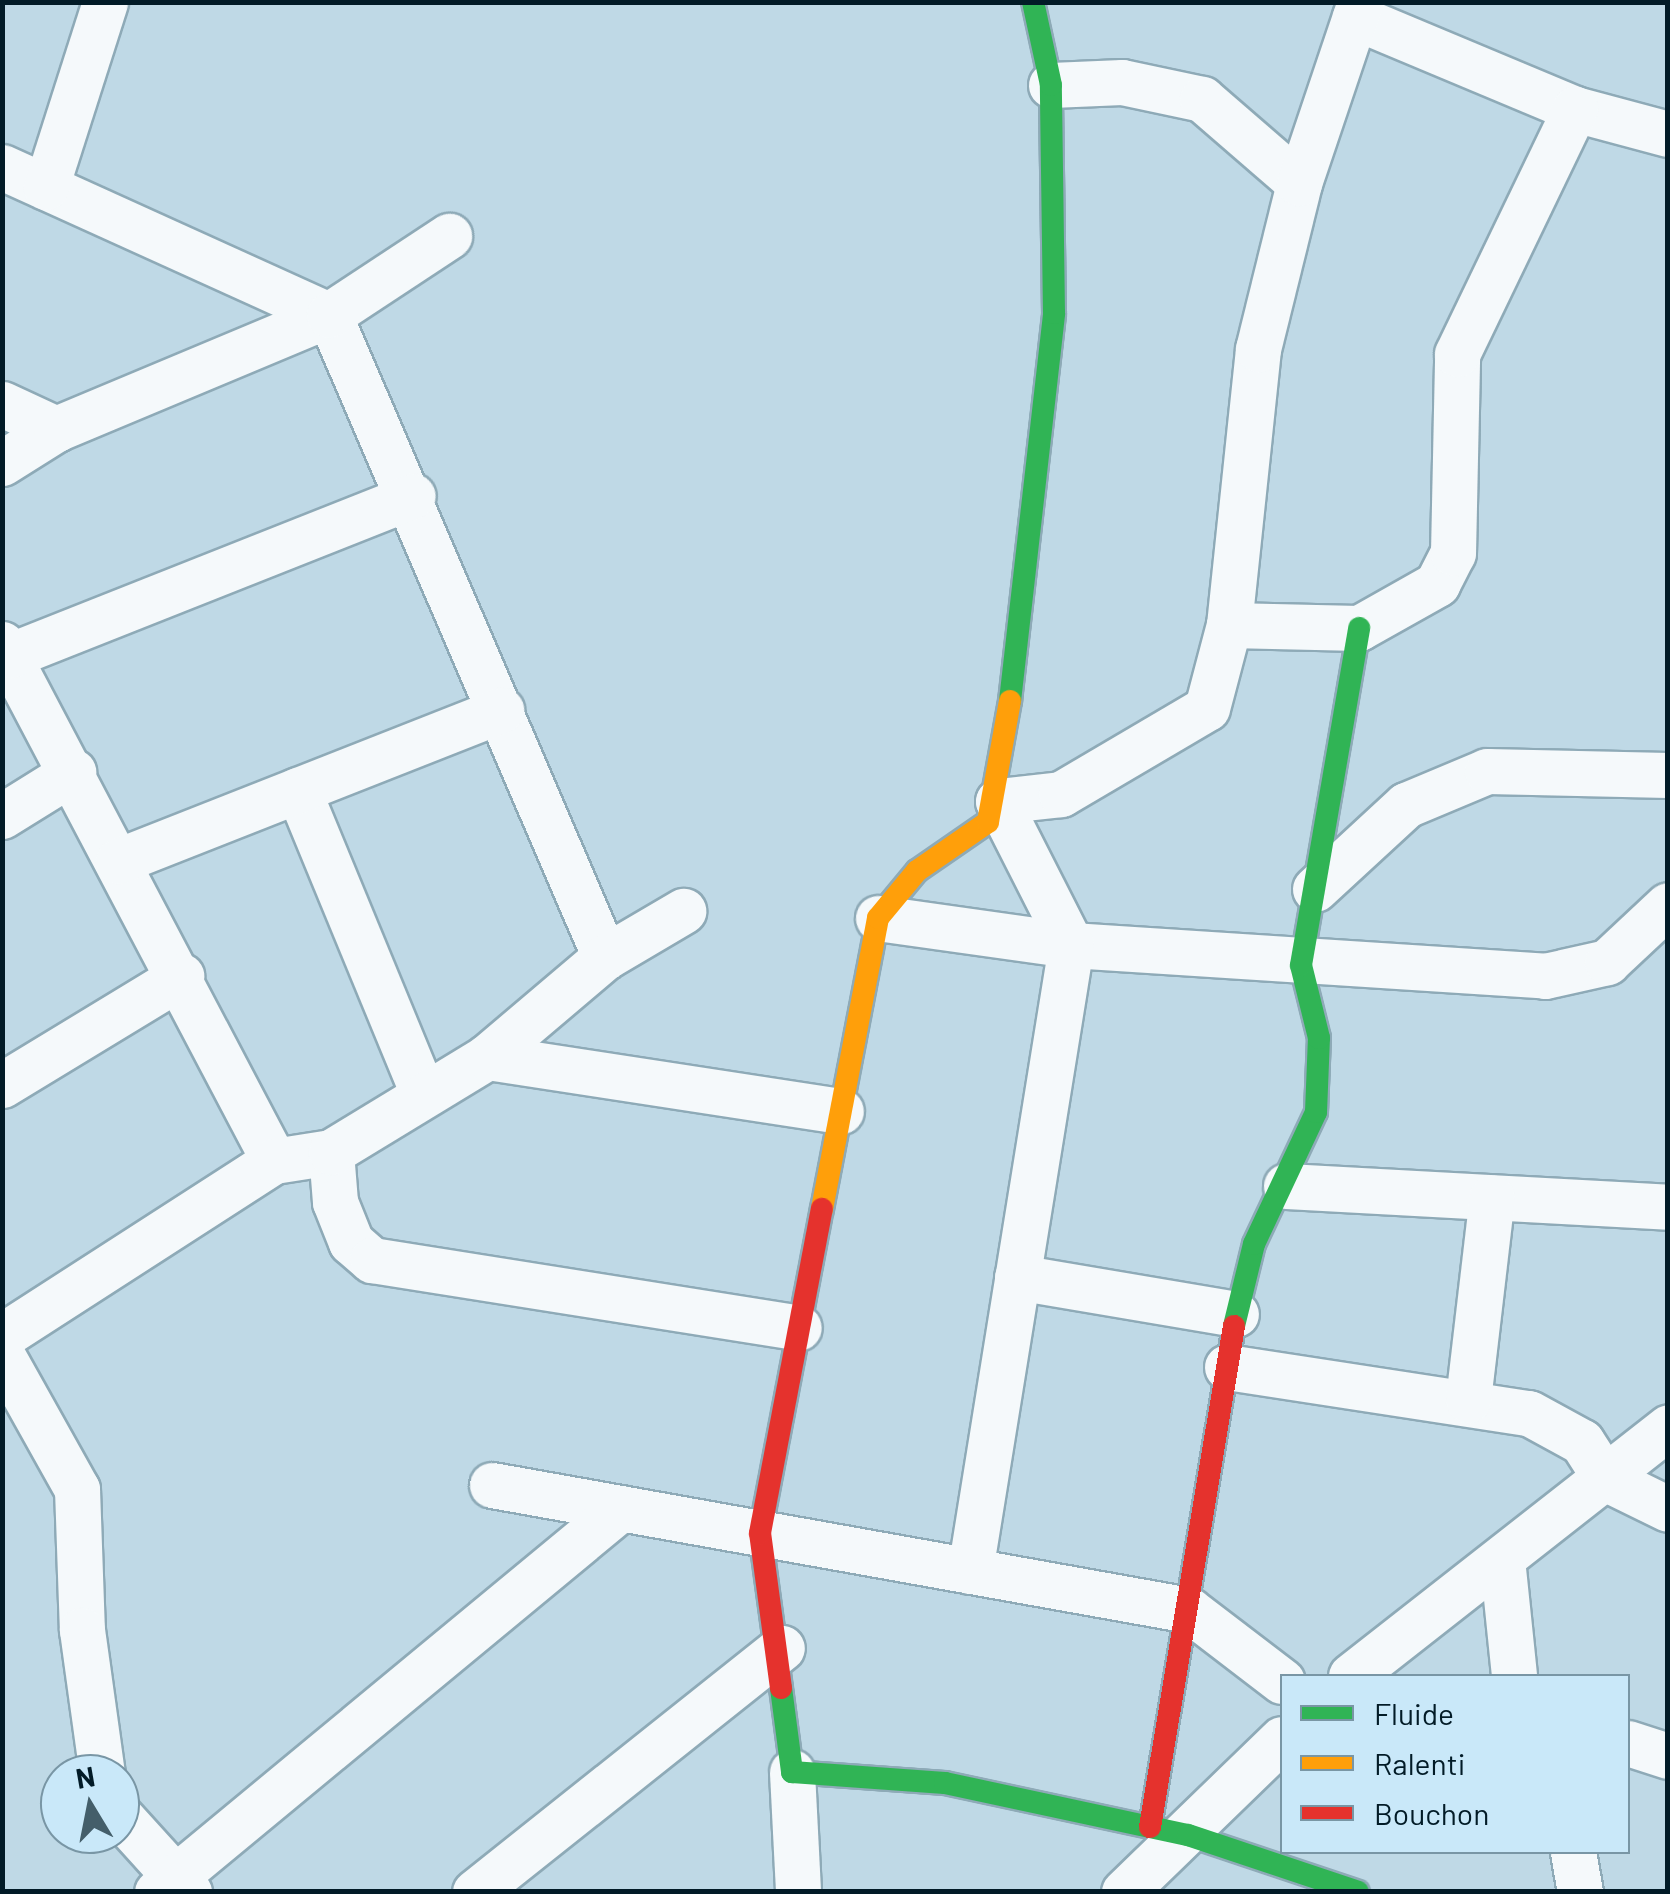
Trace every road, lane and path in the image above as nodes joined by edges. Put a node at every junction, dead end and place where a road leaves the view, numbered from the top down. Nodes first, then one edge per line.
1 (105, 2) edge
2 (1033, 2) edge
3 (1358, 10) edge
4 (1051, 85) junction
5 (1575, 109) junction
6 (1668, 134) edge
7 (2, 167) edge
8 (1299, 182) junction
9 (46, 186) junction
10 (449, 236) dead end
11 (329, 314) junction
12 (2, 404) edge
13 (56, 429) junction
14 (2, 462) edge
15 (413, 496) junction
16 (1229, 625) junction
17 (1359, 628) junction
18 (7, 650) edge
19 (501, 710) junction
20 (73, 772) junction
21 (1668, 775) edge
22 (298, 790) junction
23 (998, 801) junction
24 (2, 816) edge
25 (118, 862) junction
26 (1314, 888) junction
27 (1668, 905) edge
28 (683, 910) dead end
29 (878, 918) junction
30 (1071, 946) junction
31 (605, 958) junction
32 (1302, 966) junction
33 (181, 976) junction
34 (487, 1057) junction
35 (2, 1085) edge
36 (423, 1093) junction
37 (841, 1111) junction
38 (331, 1152) junction
39 (274, 1161) junction
40 (1286, 1186) junction
41 (1492, 1197) junction
42 (1668, 1207) edge
43 (1018, 1277) junction
44 (1236, 1314) junction
45 (799, 1328) junction
46 (2, 1336) edge
47 (2, 1355) edge
48 (1227, 1367) junction
49 (1468, 1400) junction
50 (1668, 1427) edge
51 (1606, 1478) junction
52 (492, 1485) dead end
53 (621, 1508) junction
54 (1668, 1508) edge
55 (760, 1533) junction
56 (1502, 1558) junction
57 (970, 1571) junction
58 (1189, 1610) junction
59 (782, 1648) junction
60 (1355, 1674) edge
61 (1514, 1674) edge
62 (1280, 1679) edge
63 (1280, 1741) edge
64 (1630, 1744) edge
65 (99, 1754) edge
66 (1668, 1756) edge
67 (792, 1772) junction
68 (1170, 1831) junction
69 (140, 1843) edge
70 (1573, 1854) edge
71 (1256, 1875) edge
72 (172, 1887) edge
73 (475, 1892) edge
74 (798, 1892) edge
75 (1124, 1892) edge
76 (1358, 1892) edge
77 (1580, 1892) edge

1 - 9 street
2 - 4 street
3 - 5 street
3 - 8 street
4 - 8 street
4 - 23 street
5 - 6 street
5 - 17 street
7 - 9 street
8 - 16 street
9 - 11 street
10 - 11 street
11 - 13 street
11 - 15 street
12 - 13 street
13 - 14 street
15 - 18 street
15 - 19 street
16 - 17 street
16 - 23 street
17 - 26 street
18 - 20 street
19 - 22 street
19 - 31 street
20 - 24 street
20 - 25 street
21 - 26 street
22 - 25 street
22 - 36 street
23 - 29 street
23 - 30 street
25 - 33 street
26 - 32 street
27 - 32 street
28 - 31 street
29 - 30 street
29 - 37 street
30 - 32 street
30 - 43 street
31 - 34 street
32 - 40 street
33 - 35 street
33 - 39 street
34 - 36 street
34 - 37 street
36 - 38 street
37 - 45 street
38 - 39 street
38 - 45 street
39 - 46 street
40 - 41 street
40 - 44 street
41 - 42 street
41 - 49 street
43 - 44 street
43 - 57 street
44 - 48 street
45 - 55 street
47 - 65 street
48 - 49 street
48 - 58 street
49 - 51 street
50 - 51 street
51 - 54 street
51 - 56 street
52 - 53 street
53 - 55 street
53 - 72 street
55 - 57 street
55 - 59 street
56 - 60 street
56 - 61 street
57 - 58 street
58 - 62 street
58 - 68 street
59 - 67 street
59 - 73 street
63 - 68 street
64 - 66 street
67 - 68 street
67 - 74 street
68 - 71 street
68 - 75 street
69 - 72 street
70 - 77 street
71 - 76 street

